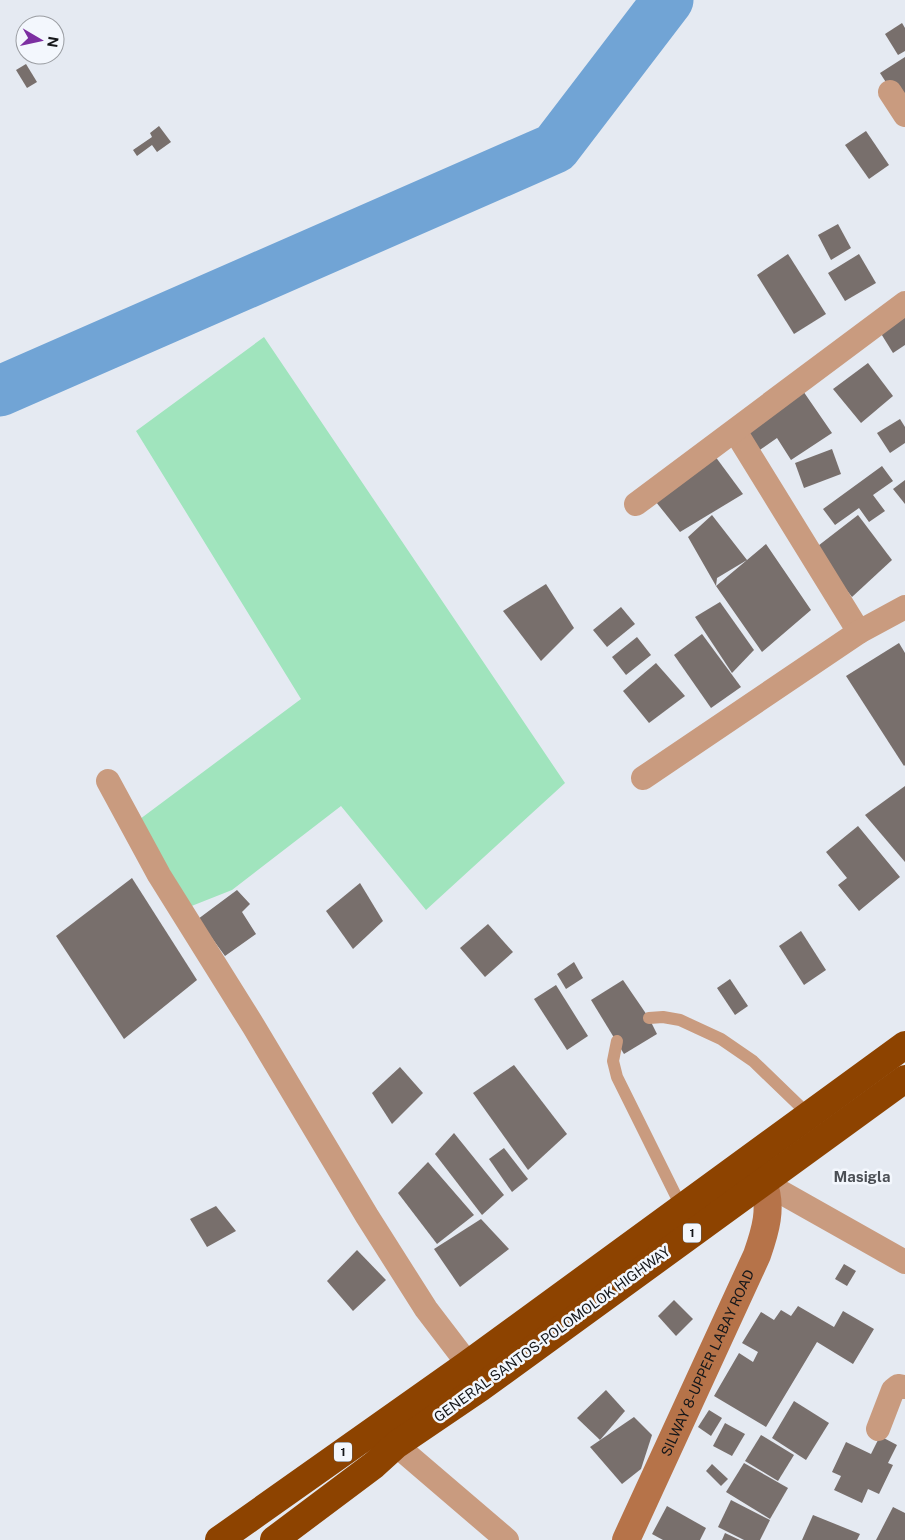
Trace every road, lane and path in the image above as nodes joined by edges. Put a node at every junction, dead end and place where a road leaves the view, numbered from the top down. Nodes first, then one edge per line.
1 (890, 92) dead end
2 (905, 115) edge
3 (905, 302) edge
4 (735, 431) junction
5 (636, 504) dead end
6 (905, 607) edge
7 (859, 632) junction
8 (643, 778) dead end
9 (108, 781) dead end
10 (649, 1018) dead end
11 (617, 1041) dead end
12 (905, 1045) edge
13 (905, 1079) edge
14 (809, 1115) junction
15 (747, 1160) junction
16 (763, 1182) junction
17 (682, 1208) junction
18 (905, 1262) edge
19 (468, 1364) junction
20 (905, 1387) edge
21 (878, 1429) dead end
22 (396, 1445) junction
23 (219, 1540) edge
24 (274, 1540) edge
25 (507, 1540) edge
26 (626, 1540) edge

1 - 2 street
3 - 4 street
4 - 5 street
4 - 7 street
6 - 7 street
7 - 8 street
9 - 19 street
10 - 14 lane
11 - 17 lane
12 - 14 highway, 1
13 - 16 highway, GENERAL SANTOS-POLOMOLOK HIGHWAY / 1
14 - 15 highway, 1
15 - 16 main road
15 - 17 highway, 1
16 - 18 street
16 - 22 highway, GENERAL SANTOS-POLOMOLOK HIGHWAY / 1
16 - 26 main road, SILWAY 8-UPPER LABAY ROAD
17 - 19 highway, 1
19 - 23 highway, 1
20 - 21 street
22 - 24 highway, GENERAL SANTOS-POLOMOLOK HIGHWAY / 1
22 - 25 street

